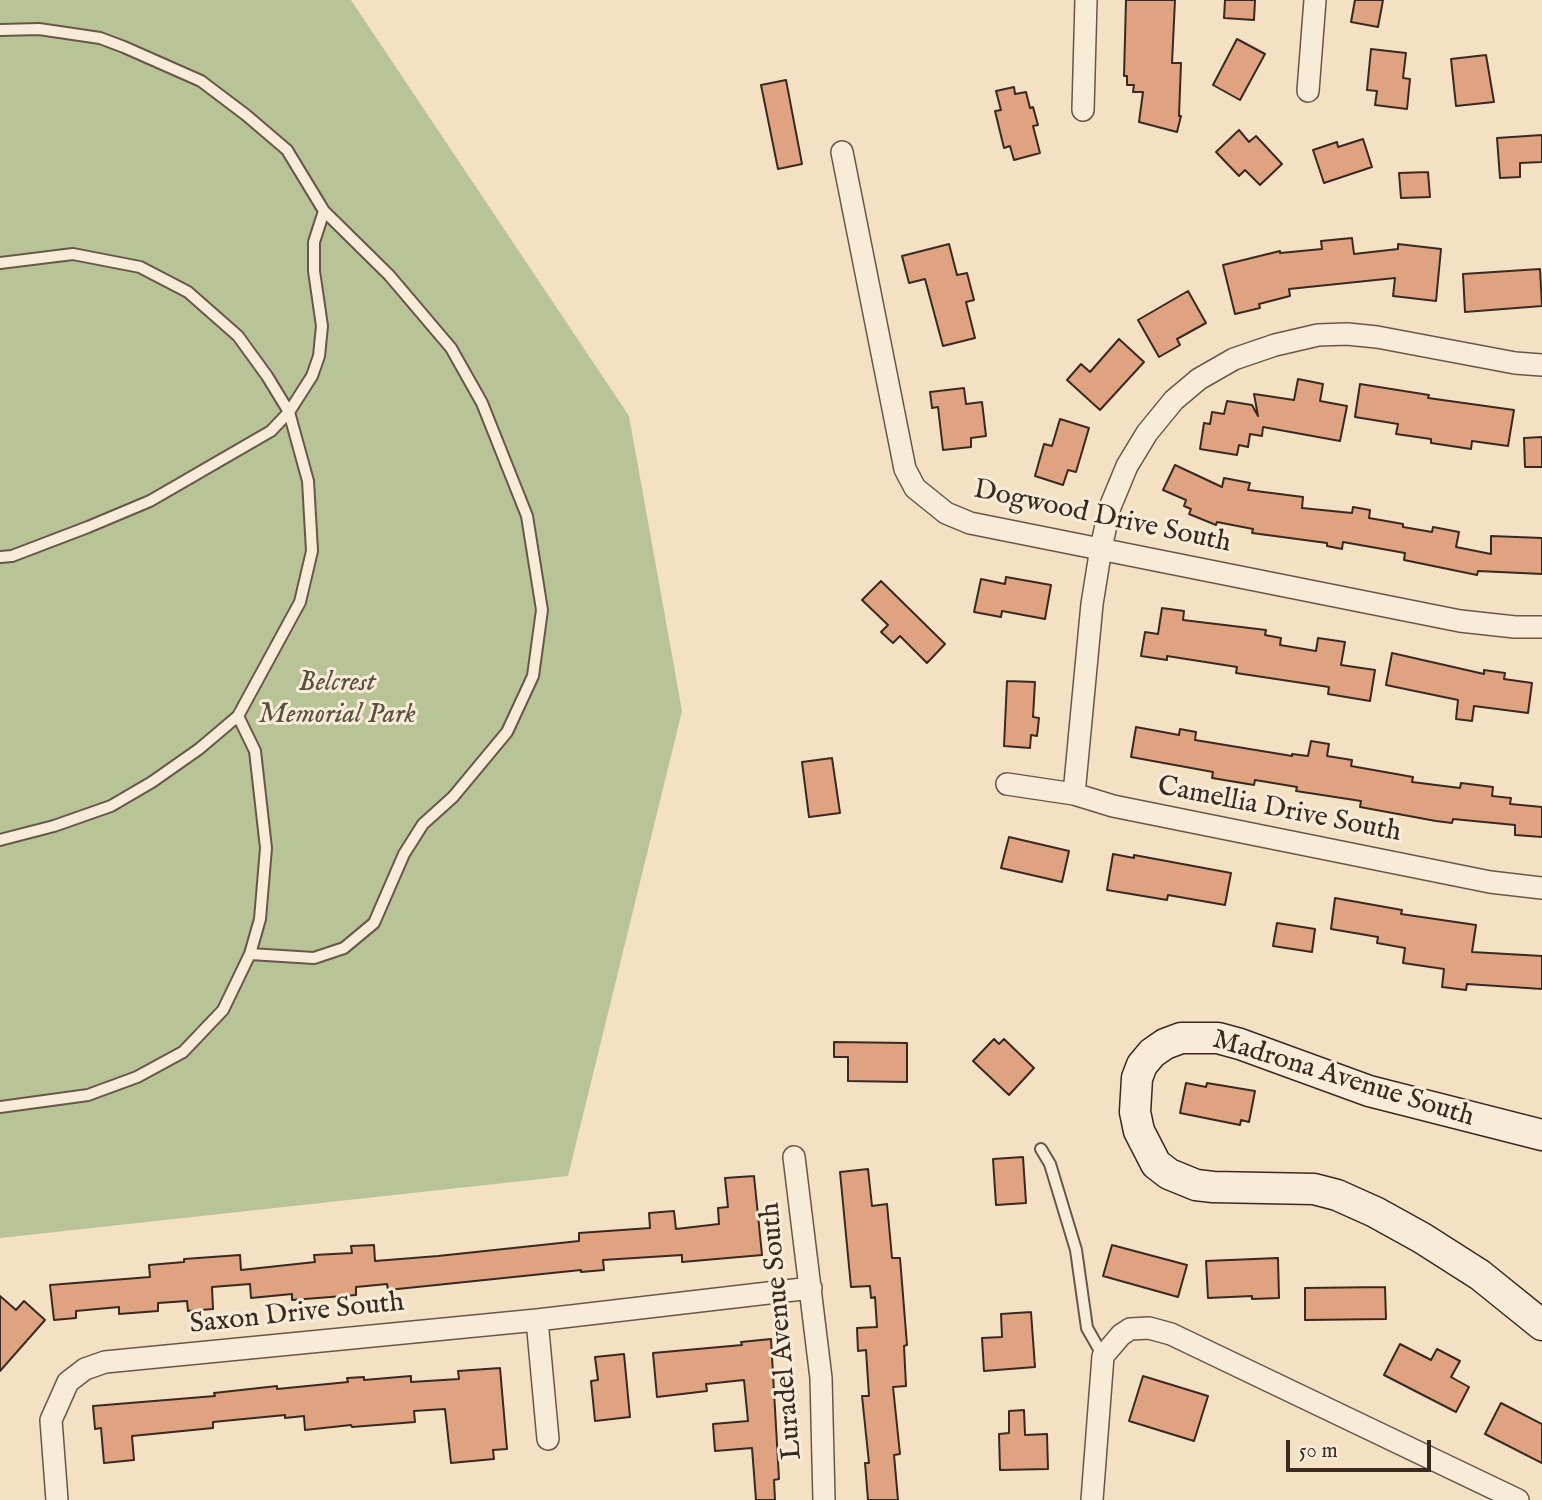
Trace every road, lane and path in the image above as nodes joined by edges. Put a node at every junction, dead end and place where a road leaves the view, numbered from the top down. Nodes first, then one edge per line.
1 (1086, 0) edge
2 (1315, 0) edge
3 (0, 30) edge
4 (1308, 91) dead end
5 (1083, 110) dead end
6 (842, 152) dead end
7 (324, 211) junction
8 (0, 263) edge
9 (1542, 365) edge
10 (289, 412) junction
11 (1101, 548) junction
12 (0, 557) edge
13 (1542, 627) edge
14 (238, 716) junction
15 (1007, 784) dead end
16 (1074, 794) junction
17 (0, 840) edge
18 (1542, 888) edge
19 (250, 954) junction
20 (0, 1107) edge
21 (1542, 1135) edge
22 (1041, 1149) dead end
23 (794, 1157) dead end
24 (811, 1288) junction
25 (537, 1320) junction
26 (1542, 1325) edge
27 (1103, 1356) junction
28 (548, 1439) dead end
29 (57, 1500) edge
30 (824, 1500) edge
31 (1092, 1500) edge
32 (1518, 1500) edge

1 - 5 street
2 - 4 street
3 - 7 lane
6 - 11 street, Dogwood Drive South
7 - 10 lane
7 - 19 lane
8 - 10 lane
9 - 11 street
10 - 12 lane
10 - 14 lane
11 - 13 street, Dogwood Drive South
11 - 16 street
14 - 17 lane
14 - 19 lane
15 - 16 street, Camellia Drive South
16 - 18 street, Camellia Drive South
19 - 20 lane
21 - 26 main road, Madrona Avenue South
22 - 27 lane
23 - 24 street, Luradel Avenue South
24 - 25 street, Saxon Drive South
24 - 30 street, Luradel Avenue South
25 - 28 street
25 - 29 street, Saxon Drive South
27 - 31 street
27 - 32 street

